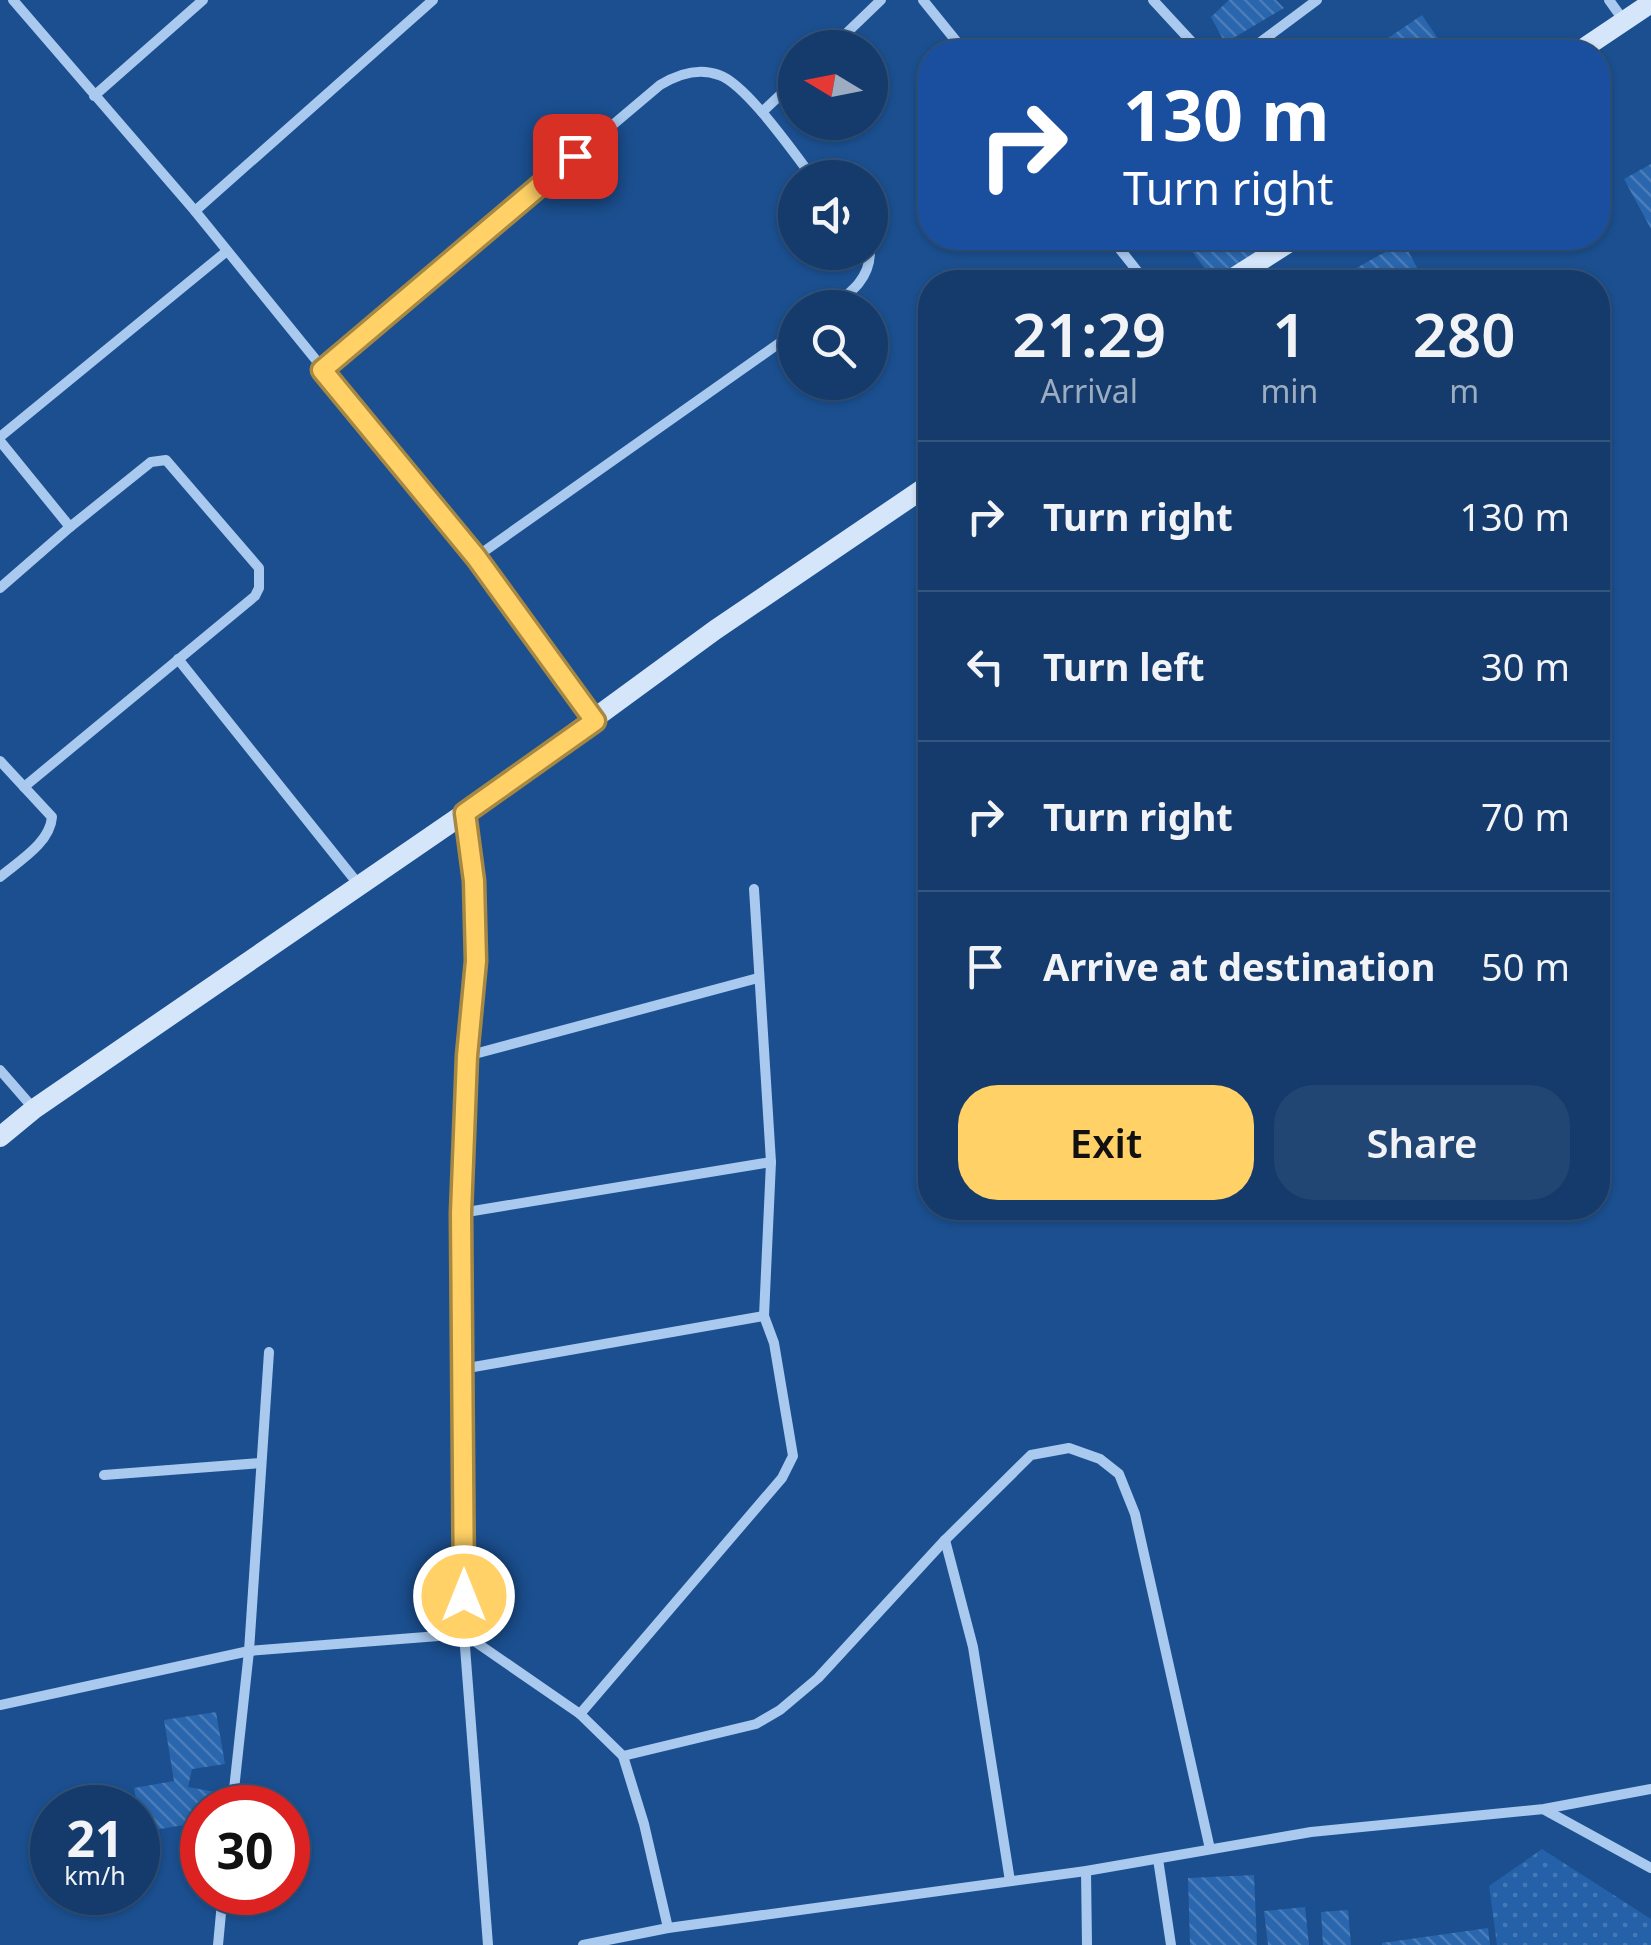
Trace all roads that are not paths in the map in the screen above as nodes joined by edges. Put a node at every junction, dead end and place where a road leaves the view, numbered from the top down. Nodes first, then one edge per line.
1 (12, 0) edge
2 (203, 0) edge
3 (433, 0) edge
4 (881, 0) edge
5 (923, 0) edge
6 (1154, 0) edge
7 (1317, 0) edge
8 (1610, 0) edge
9 (1651, 3) edge
10 (1624, 21) junction
11 (850, 30) edge
12 (955, 40) edge
13 (1191, 40) edge
14 (1263, 40) edge
15 (1596, 40) edge
16 (94, 96) junction
17 (778, 97) edge
18 (762, 112) junction
19 (800, 160) edge
20 (195, 210) junction
21 (227, 250) junction
22 (1121, 250) edge
23 (1277, 250) edge
24 (1136, 270) edge
25 (1246, 270) edge
26 (778, 344) edge
27 (322, 370) junction
28 (0, 439) edge
29 (918, 492) edge
30 (70, 527) junction
31 (476, 557) junction
32 (0, 588) edge
33 (178, 659) junction
34 (595, 721) junction
35 (0, 761) edge
36 (24, 787) junction
37 (465, 813) junction
38 (0, 877) edge
39 (360, 886) junction
40 (754, 888) dead end
41 (758, 978) junction
42 (467, 1056) junction
43 (0, 1070) edge
44 (34, 1110) junction
45 (0, 1137) edge
46 (771, 1162) junction
47 (461, 1213) junction
48 (764, 1316) junction
49 (268, 1352) dead end
50 (462, 1369) junction
51 (261, 1464) junction
52 (104, 1475) dead end
53 (946, 1540) junction
54 (464, 1634) junction
55 (249, 1651) junction
56 (0, 1705) edge
57 (580, 1714) junction
58 (623, 1756) junction
59 (234, 1785) edge
60 (1651, 1789) edge
61 (1544, 1809) junction
62 (1210, 1849) junction
63 (1158, 1859) junction
64 (1651, 1868) edge
65 (1086, 1871) junction
66 (1010, 1881) junction
67 (221, 1915) edge
68 (668, 1928) junction
69 (218, 1945) edge
70 (488, 1945) edge
71 (584, 1945) edge
72 (1087, 1945) edge
73 (1171, 1945) edge

1 - 16 street
2 - 16 street
3 - 20 street
4 - 11 street
5 - 12 street
6 - 13 street
7 - 14 street
8 - 10 street
9 - 10 main road
10 - 15 main road
16 - 20 street
17 - 18 street
18 - 19 street
18 - 27 street
20 - 21 street
21 - 27 street
21 - 28 street
22 - 24 street
23 - 25 main road
26 - 31 street
27 - 31 street
28 - 30 street
29 - 34 main road
30 - 32 street
30 - 33 street
31 - 34 street
33 - 36 street
33 - 39 street
34 - 37 main road
35 - 36 street
36 - 38 street
37 - 39 main road
37 - 42 street
39 - 44 main road
40 - 41 street
41 - 42 street
41 - 46 street
42 - 47 street
43 - 44 street
44 - 45 main road
46 - 47 street
46 - 48 street
47 - 50 street
48 - 50 street
48 - 57 street
49 - 51 street
50 - 54 street
51 - 52 street
51 - 55 street
53 - 58 street
53 - 62 street
53 - 66 street
54 - 55 street
54 - 57 street
54 - 70 street
55 - 56 street
55 - 59 street
57 - 58 street
58 - 68 street
60 - 61 street
61 - 62 street
61 - 64 street
62 - 63 street
63 - 65 street
63 - 73 street
65 - 66 street
65 - 72 street
66 - 68 street
67 - 69 street
68 - 71 street

